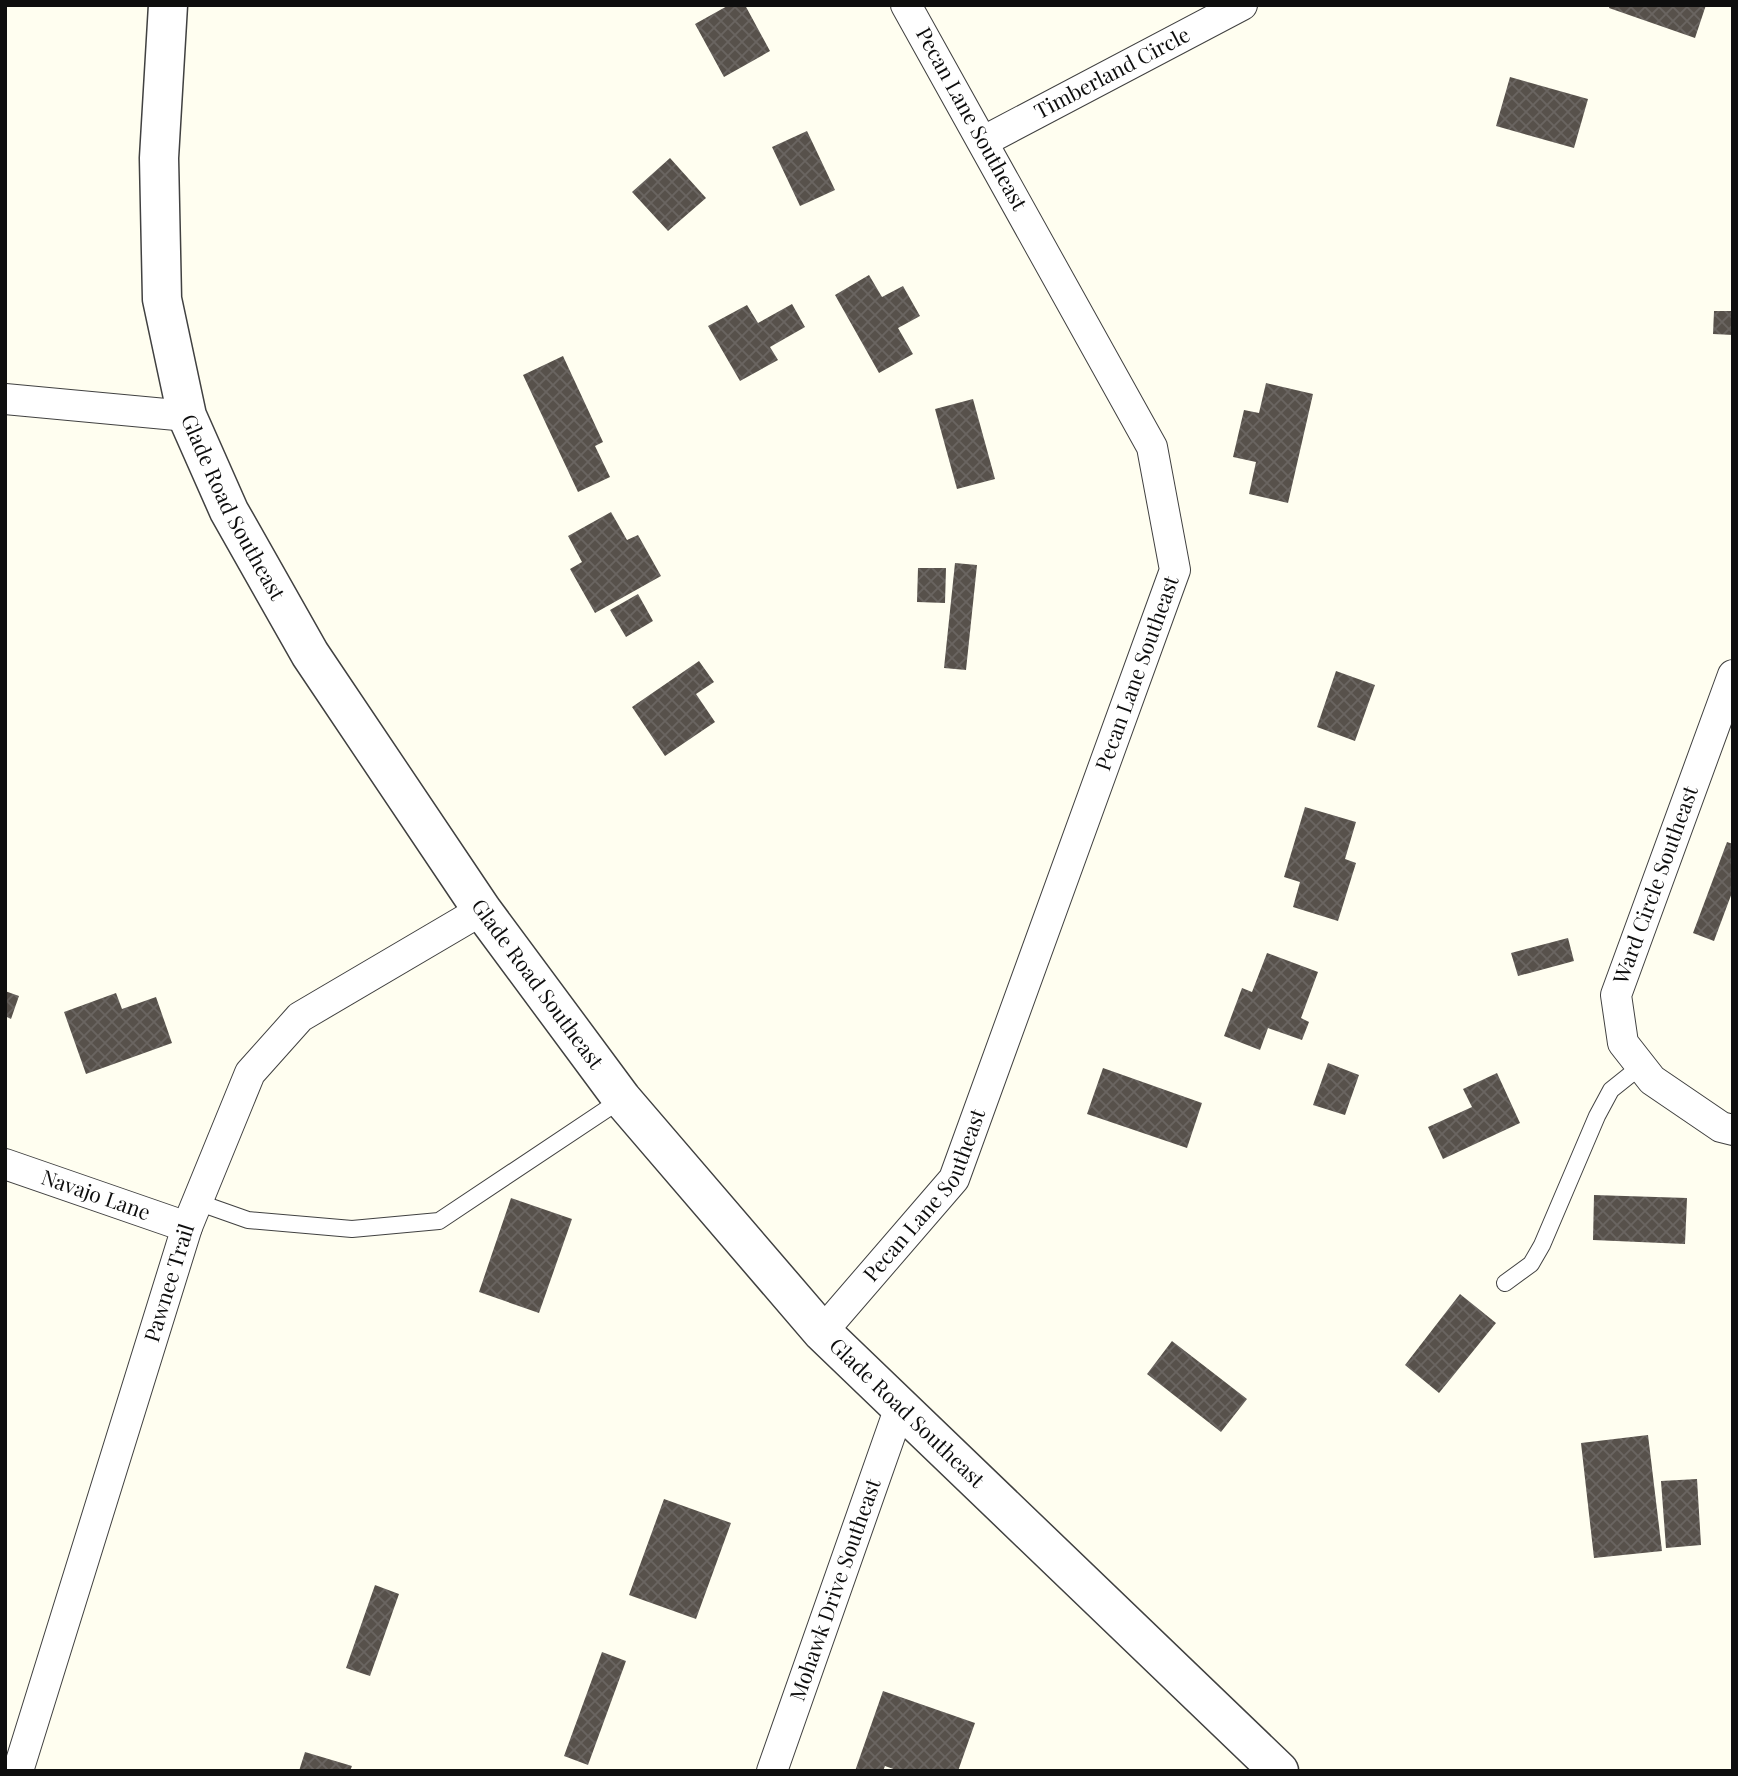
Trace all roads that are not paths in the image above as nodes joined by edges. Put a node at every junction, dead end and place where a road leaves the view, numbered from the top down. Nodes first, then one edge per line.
1 (168, 5) edge
2 (906, 5) edge
3 (1242, 5) edge
4 (984, 141) junction
5 (5, 399) edge
6 (187, 416) junction
7 (1733, 675) edge
8 (482, 910) junction
9 (1641, 1066) junction
10 (622, 1099) junction
11 (1733, 1130) edge
12 (5, 1164) edge
13 (192, 1214) junction
14 (1505, 1283) dead end
15 (822, 1332) junction
16 (901, 1407) junction
17 (18, 1771) edge
18 (772, 1771) edge
19 (1279, 1771) edge

1 - 6 street, Glade Road Southeast
2 - 4 street, Pecan Lane Southeast
3 - 4 street, Timberland Circle
4 - 15 street, Pecan Lane Southeast
5 - 6 street
6 - 8 street, Glade Road Southeast
7 - 9 street, Ward Circle Southeast
8 - 10 street, Glade Road Southeast
8 - 13 street, Pawnee Trail
9 - 11 street, Ward Circle Southeast
9 - 14 lane
10 - 13 lane
10 - 15 street, Glade Road Southeast
12 - 13 street, Navajo Lane
13 - 17 street, Pawnee Trail
15 - 16 street, Glade Road Southeast
16 - 18 street, Mohawk Drive Southeast
16 - 19 street, Glade Road Southeast

